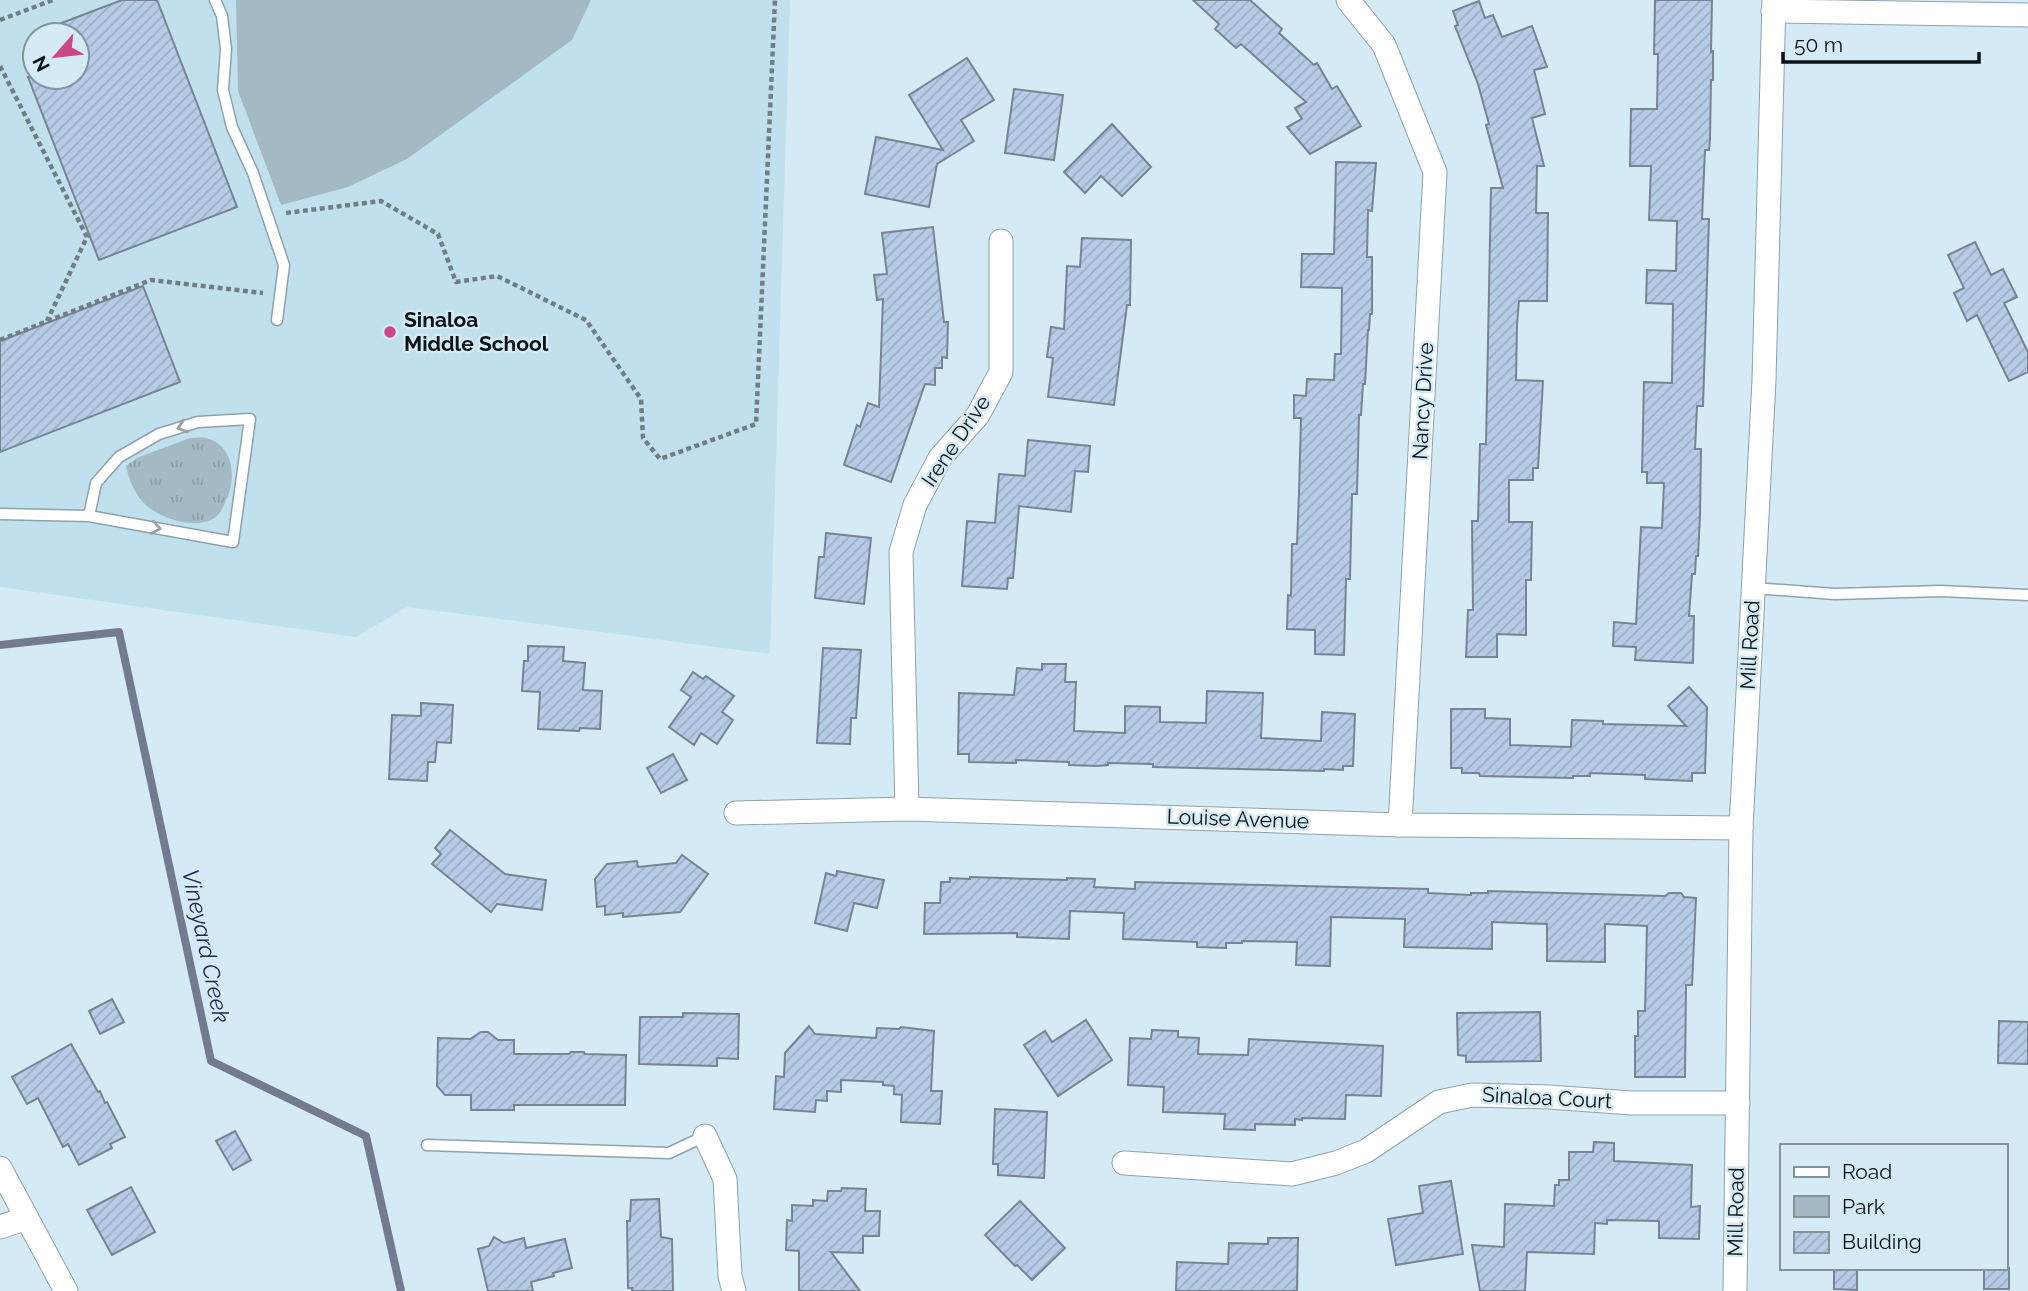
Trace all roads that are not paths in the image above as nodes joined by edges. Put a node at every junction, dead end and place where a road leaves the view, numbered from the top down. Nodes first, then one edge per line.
1 (215, 0) edge
2 (1349, 0) edge
3 (1773, 5) edge
4 (2028, 15) edge
5 (1001, 241) dead end
6 (277, 320) dead end
7 (0, 514) edge
8 (89, 516) junction
9 (1753, 588) junction
10 (2028, 595) edge
11 (907, 809) junction
12 (736, 813) dead end
13 (1400, 825) junction
14 (1741, 828) junction
15 (1738, 1103) junction
16 (705, 1136) joint
17 (427, 1145) dead end
18 (1124, 1163) dead end
19 (0, 1168) edge
20 (27, 1218) junction
21 (0, 1227) edge
22 (66, 1291) edge
23 (734, 1291) edge
24 (1735, 1291) edge

1 - 6 lane
2 - 13 street, Nancy Drive
3 - 4 street
3 - 9 street, Mill Road
5 - 11 street, Irene Drive
7 - 8 lane
8 -> 8 lane
9 - 10 lane
9 - 14 street, Mill Road
11 - 12 street, Louise Avenue
11 - 13 street, Louise Avenue
13 - 14 street, Louise Avenue
14 - 15 street, Mill Road
15 - 18 street, Sinaloa Court
15 - 24 street, Mill Road
16 - 17 lane
16 - 23 street
19 - 20 street
20 - 21 street
20 - 22 street

